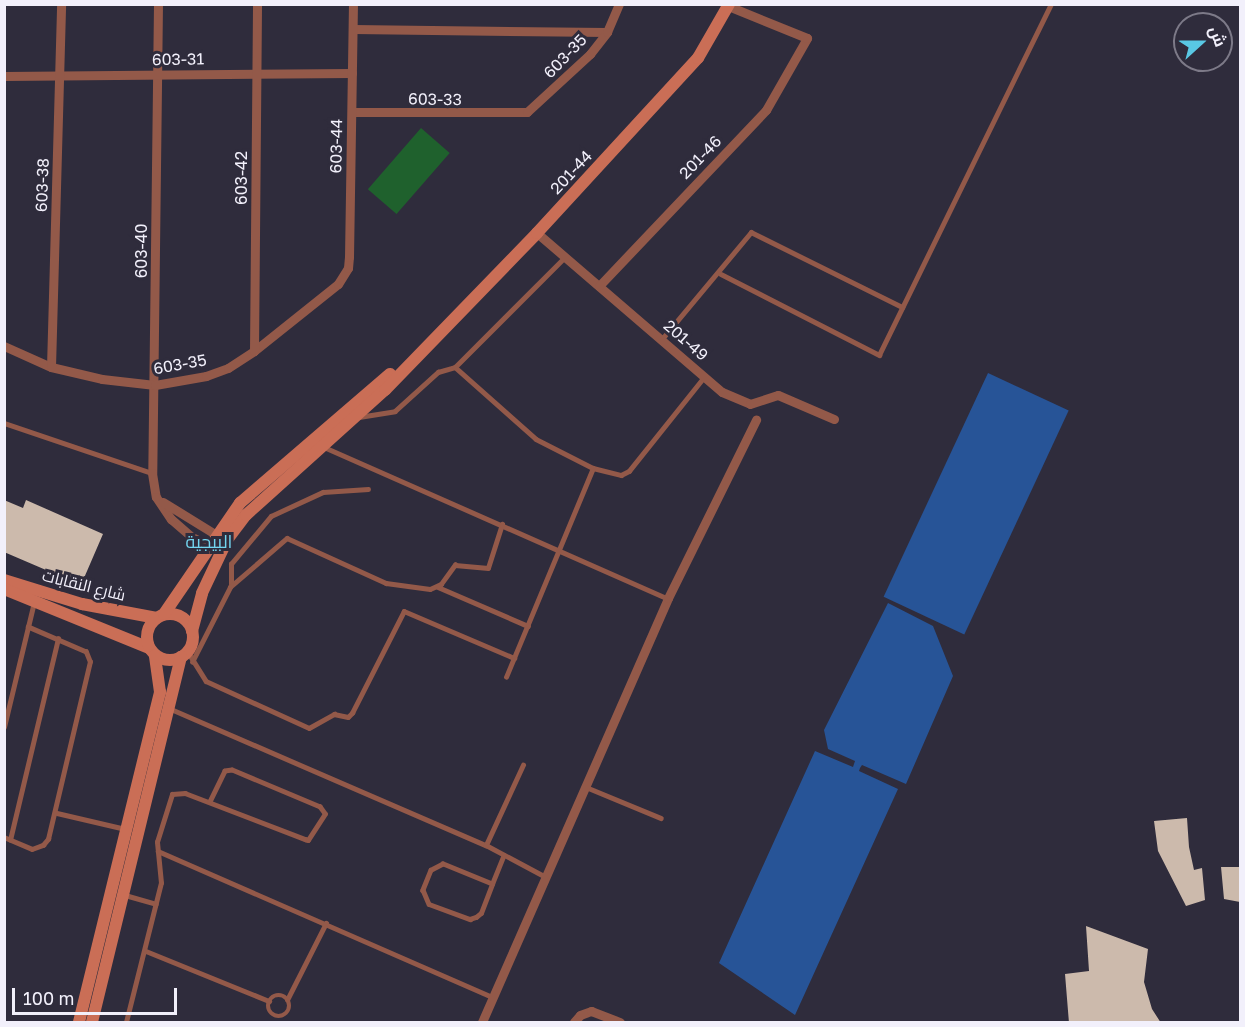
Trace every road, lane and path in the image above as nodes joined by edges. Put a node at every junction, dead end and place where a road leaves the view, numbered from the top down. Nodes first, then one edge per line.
1 (61, 4) edge
2 (158, 4) edge
3 (257, 4) edge
4 (353, 4) edge
5 (619, 4) edge
6 (1051, 4) edge
7 (729, 5) edge
8 (353, 29) junction
9 (607, 32) junction
10 (352, 72) junction
11 (157, 74) junction
12 (257, 74) junction
13 (61, 75) junction
14 (4, 76) edge
15 (352, 112) junction
16 (518, 115) joint
17 (537, 233) junction
18 (565, 257) junction
19 (721, 273) junction
20 (338, 284) joint
21 (599, 286) junction
22 (903, 307) junction
23 (662, 339) junction
24 (4, 346) edge
25 (422, 349) junction
26 (254, 351) junction
27 (51, 367) junction
28 (455, 367) junction
29 (704, 376) junction
30 (155, 385) junction
31 (356, 417) junction
32 (756, 420) dead end
33 (834, 420) dead end
34 (4, 423) edge
35 (324, 447) junction
36 (593, 468) junction
37 (152, 473) junction
38 (368, 489) dead end
39 (502, 524) junction
40 (219, 543) junction
41 (558, 552) junction
42 (4, 580) edge
43 (231, 585) junction
44 (438, 586) junction
45 (4, 589) edge
46 (668, 598) junction
47 (34, 602) junction
48 (160, 616) junction
49 (528, 626) junction
50 (28, 627) junction
51 (192, 631) junction
52 (58, 639) junction
53 (152, 651) junction
54 (187, 657) junction
55 (514, 658) junction
56 (506, 677) dead end
57 (171, 709) junction
58 (4, 727) edge
59 (523, 765) dead end
60 (586, 787) junction
61 (210, 802) junction
62 (57, 813) junction
63 (661, 818) dead end
64 (126, 829) junction
65 (7, 838) edge
66 (486, 845) junction
67 (158, 851) junction
68 (504, 855) junction
69 (546, 878) junction
70 (492, 884) junction
71 (112, 891) junction
72 (125, 895) junction
73 (156, 904) junction
74 (326, 923) junction
75 (146, 951) junction
76 (492, 997) junction
77 (287, 999) junction
78 (269, 1001) junction
79 (79, 1023) edge
80 (92, 1023) edge
81 (126, 1023) edge
82 (482, 1023) edge
83 (574, 1023) edge
84 (620, 1023) edge

1 - 13 street, 603-38
2 - 11 street, 603-40
3 - 12 street, 603-42
4 - 8 street, 603-44
5 - 9 street, 603-35
6 - 22 lane
7 - 17 street, 201-44
7 - 21 street, 201-46
8 - 9 street
8 - 10 street, 603-44
9 - 16 street, 603-35
10 - 12 street, 603-31
10 - 15 street, 603-44
11 - 12 street, 603-31
11 - 13 street, 603-31
11 - 30 street, 603-40
12 - 26 street, 603-42
13 - 14 street, 603-31
13 - 27 street, 603-38
15 - 16 street, 603-33
15 - 20 street, 603-44
17 - 18 street, 201-49
17 - 25 street, 201-44
18 - 21 street, 201-49
18 - 28 lane
19 - 22 lane
19 - 22 lane
19 - 23 lane
20 - 26 street, 603-35
21 - 23 street, 201-49
23 - 29 street, 201-49
24 - 27 street, 603-35
25 - 31 street, 201-44
25 - 40 street, 201-44
26 - 30 street, 603-35
27 - 30 street, 603-35
28 - 31 lane
28 - 36 lane
29 - 33 street, 201-49
29 - 36 lane
30 - 37 street, 603-40
31 - 35 street, 201-44
32 - 46 street
34 - 37 lane
35 - 39 lane
35 - 40 street, 201-44
36 - 41 lane
37 - 40 street, 603-40
38 - 43 lane
39 - 41 lane
39 - 44 lane
40 - 48 street, 201-44
40 - 51 street, 201-44
41 - 46 lane
41 - 49 lane
42 - 48 street, شارع النقابات
43 - 44 lane
43 - 54 lane
44 - 49 lane
45 - 47 street, شارع النقابات
46 - 60 street
47 - 50 lane
47 - 53 street, شارع النقابات
48 - 51 street
48 - 53 street
49 - 55 lane
50 - 52 lane
50 - 58 lane
51 - 54 street
52 - 62 lane
52 - 65 lane
53 - 54 street
53 - 64 street
54 - 55 lane
54 - 57 street
55 - 56 lane
57 - 66 lane
57 - 72 street
59 - 66 lane
60 - 63 lane
60 - 69 street
61 - 61 lane
61 - 67 lane
62 - 64 lane
62 - 65 lane
64 - 71 street
66 - 68 lane
67 - 73 lane
67 - 74 lane
68 - 69 lane
68 - 70 lane
69 - 76 street
70 - 70 lane
71 - 72 street
71 - 79 street
72 - 73 lane
72 - 80 street
73 - 75 lane
74 - 76 lane
74 - 77 lane
75 - 78 lane
75 - 81 lane
76 - 82 street
77 - 78 lane
77 - 78 lane
83 - 84 street

